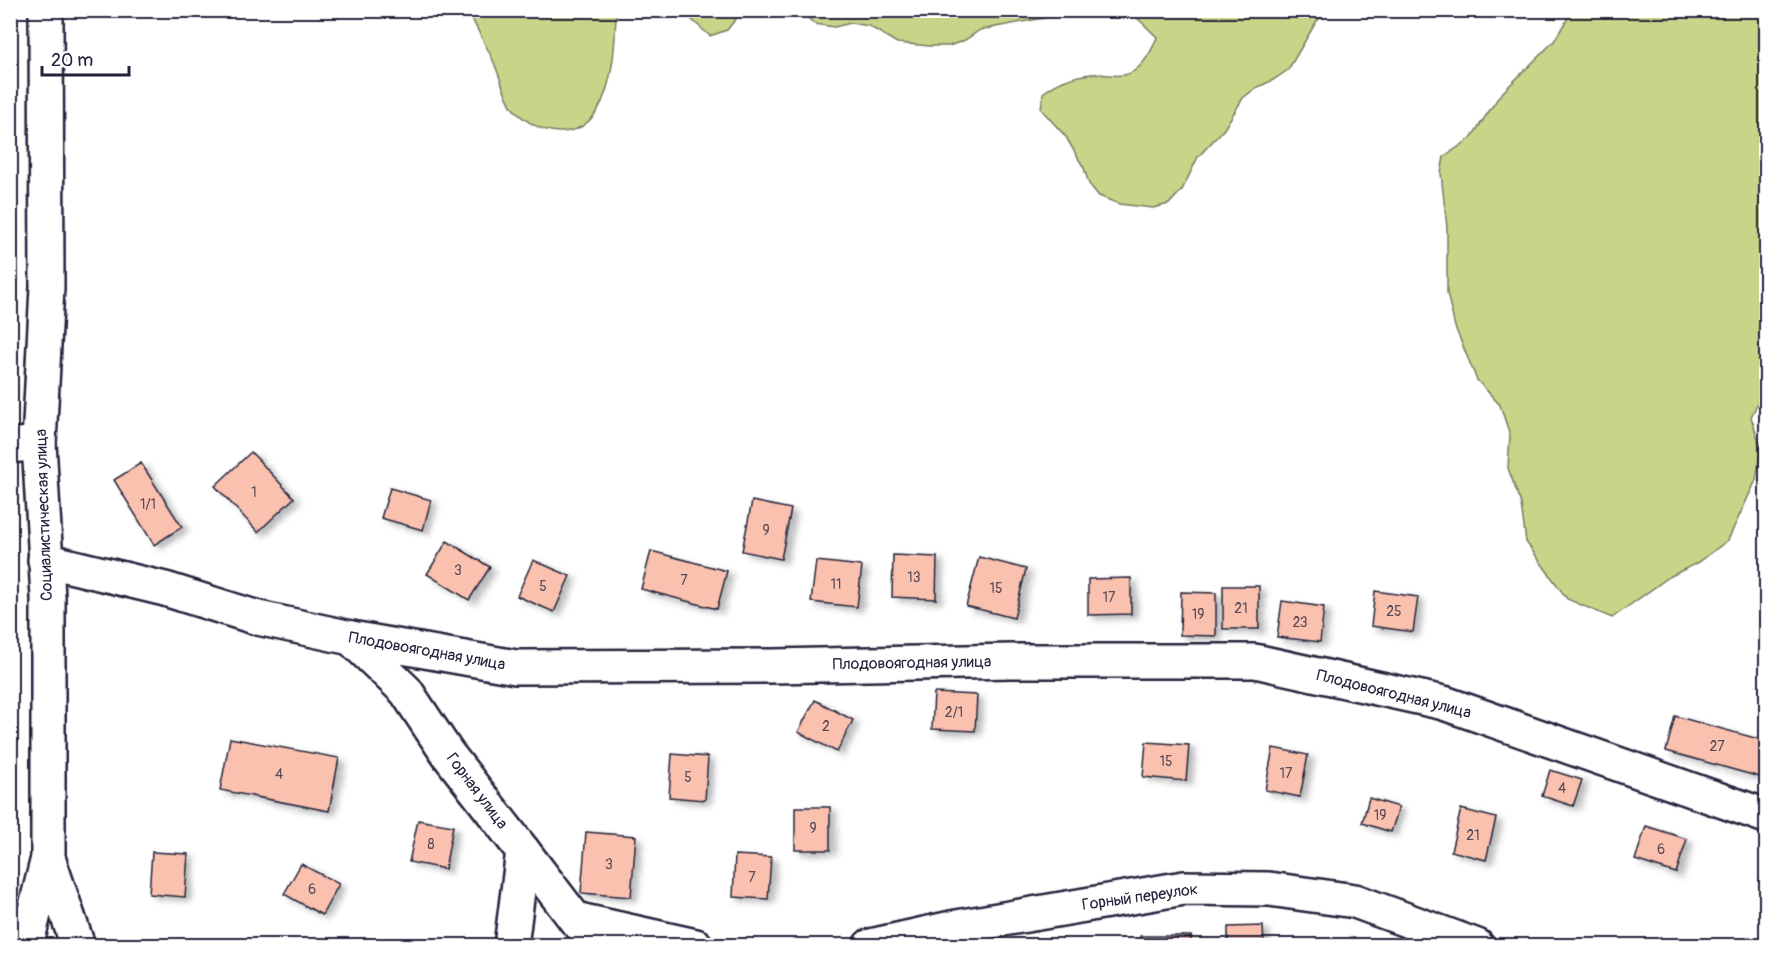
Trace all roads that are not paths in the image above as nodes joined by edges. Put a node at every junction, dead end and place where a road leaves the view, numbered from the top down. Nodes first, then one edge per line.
1 (46, 10) edge
2 (25, 444) edge
3 (45, 560) junction
4 (351, 638) junction
5 (1767, 816) edge
6 (523, 851) junction
7 (48, 858) junction
8 (575, 919) junction
9 (26, 945) edge
10 (78, 945) edge
11 (511, 945) edge
12 (602, 945) edge
13 (696, 945) edge
14 (870, 945) edge
15 (1477, 945) edge

1 - 2 street, Социалистическая улица
2 - 3 street, Социалистическая улица
3 - 4 street, Плодовоягодная улица
3 - 7 street, Социалистическая улица
4 - 5 street, Плодовоягодная улица
4 - 6 street, Горная улица
6 - 8 street, Горная улица
6 - 11 street
7 - 9 street, Социалистическая улица
7 - 10 street
8 - 12 street, Горная улица
8 - 13 street
14 - 15 street, Горный переулок

